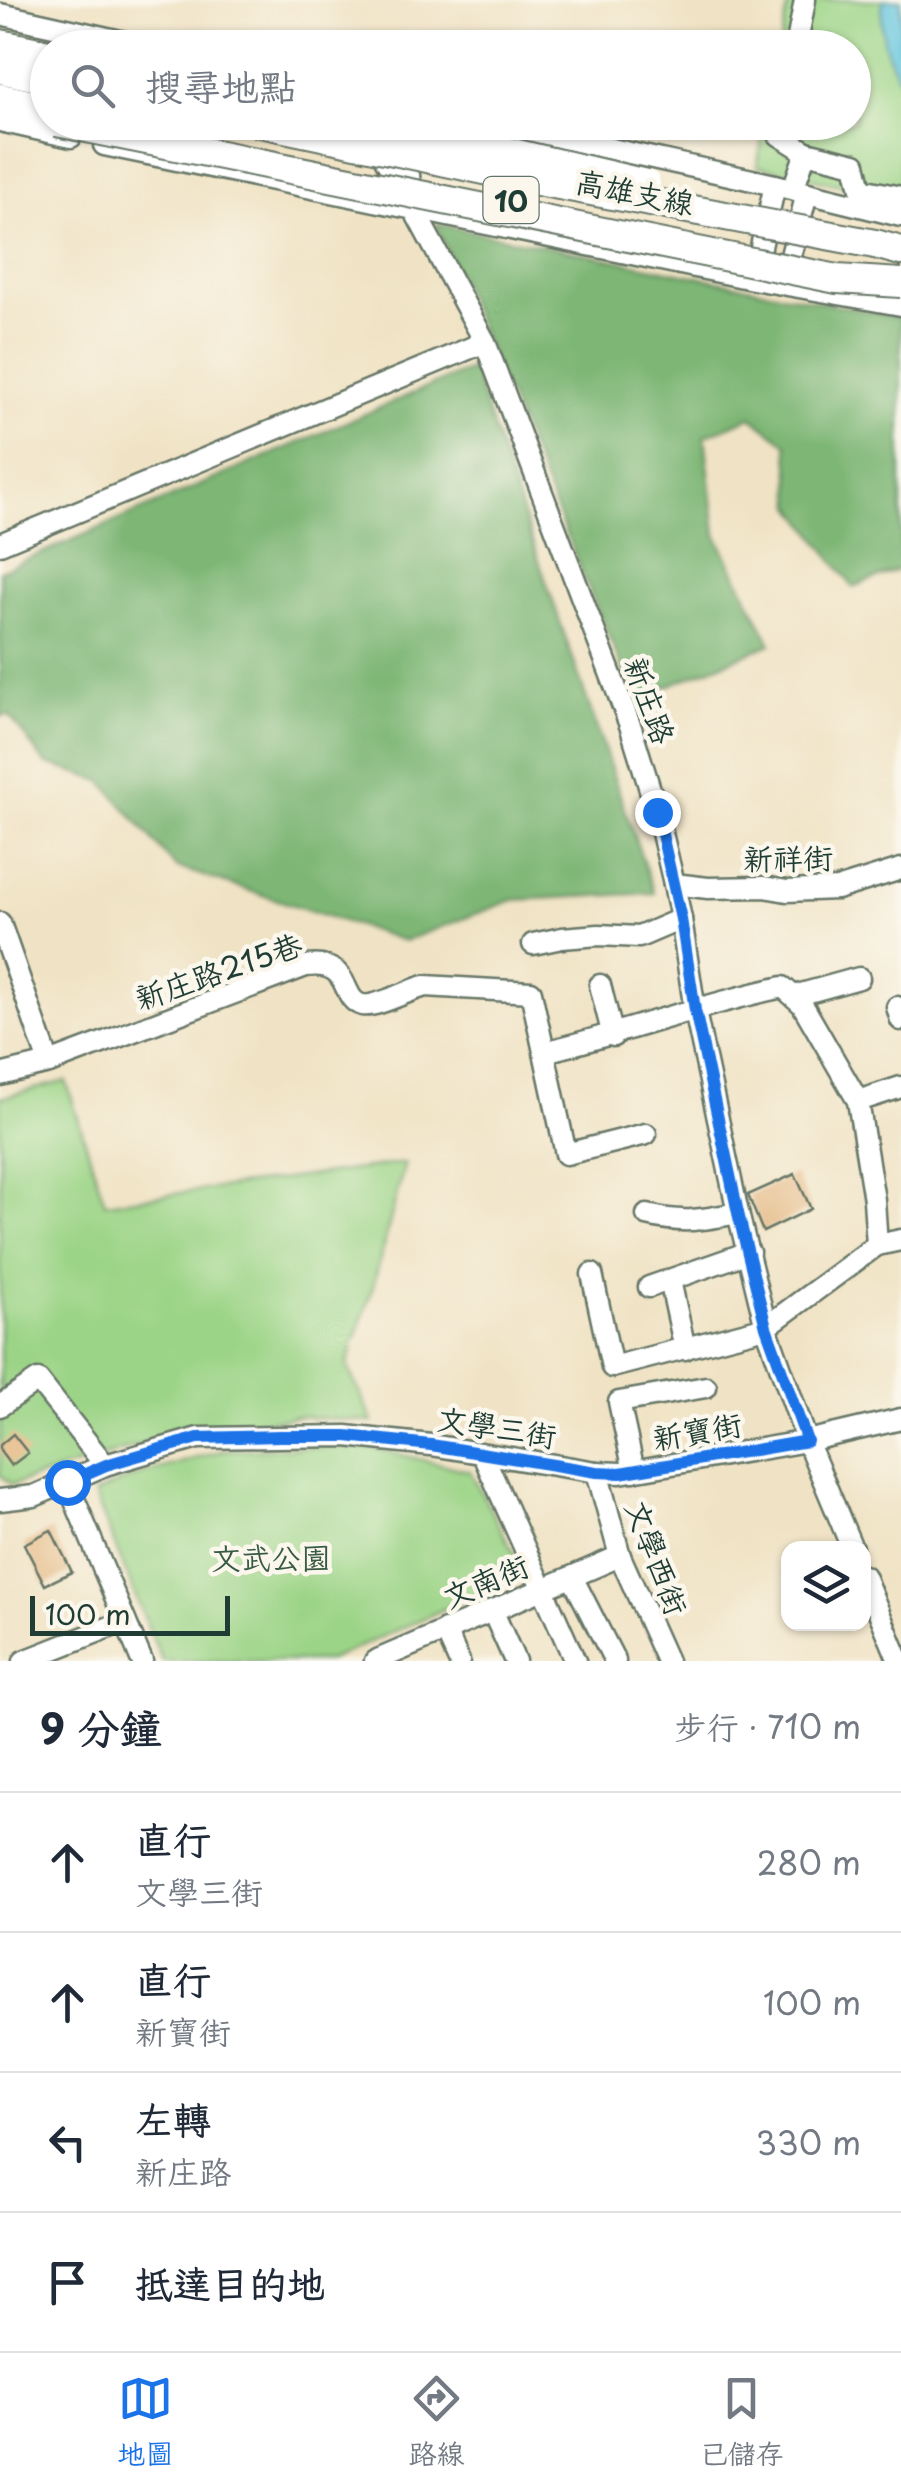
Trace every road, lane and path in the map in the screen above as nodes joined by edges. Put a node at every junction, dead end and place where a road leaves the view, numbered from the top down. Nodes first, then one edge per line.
1 (805, 0) edge
2 (0, 14) edge
3 (72, 30) edge
4 (799, 30) edge
5 (0, 44) edge
6 (30, 50) edge
7 (0, 69) edge
8 (30, 75) edge
9 (0, 98) edge
10 (30, 104) edge
11 (0, 111) edge
12 (30, 117) edge
13 (0, 121) edge
14 (30, 128) edge
15 (85, 140) edge
16 (147, 140) edge
17 (210, 140) edge
18 (342, 140) edge
19 (374, 140) edge
20 (404, 140) edge
21 (458, 140) edge
22 (570, 140) edge
23 (787, 140) edge
24 (806, 152) junction
25 (792, 189) junction
26 (901, 198) edge
27 (413, 208) junction
28 (901, 216) edge
29 (888, 248) edge
30 (753, 279) junction
31 (901, 280) edge
32 (783, 284) junction
33 (901, 305) edge
34 (484, 342) junction
35 (0, 544) edge
36 (901, 869) edge
37 (674, 884) junction
38 (681, 919) junction
39 (1, 929) edge
40 (533, 944) dead end
41 (859, 978) dead end
42 (600, 985) dead end
43 (794, 996) junction
44 (695, 1010) junction
45 (613, 1036) junction
46 (544, 1052) junction
47 (49, 1064) junction
48 (0, 1076) edge
49 (901, 1087) edge
50 (858, 1101) junction
51 (646, 1134) dead end
52 (738, 1213) junction
53 (647, 1215) dead end
54 (901, 1240) edge
55 (877, 1245) junction
56 (749, 1252) junction
57 (592, 1274) dead end
58 (670, 1280) junction
59 (649, 1287) dead end
60 (766, 1327) junction
61 (685, 1349) junction
62 (706, 1386) dead end
63 (0, 1406) edge
64 (900, 1423) edge
65 (807, 1441) junction
66 (483, 1455) junction
67 (106, 1465) junction
68 (597, 1472) junction
69 (627, 1472) junction
70 (67, 1482) junction
71 (5, 1495) edge
72 (849, 1541) edge
73 (620, 1556) junction
74 (572, 1577) junction
75 (542, 1588) junction
76 (871, 1593) edge
77 (492, 1610) junction
78 (125, 1622) junction
79 (445, 1630) junction
80 (48, 1657) edge
81 (24, 1661) edge
82 (142, 1661) edge
83 (375, 1661) edge
84 (460, 1661) edge
85 (515, 1661) edge
86 (575, 1661) edge
87 (616, 1661) edge
88 (668, 1661) edge
89 (899, 1661) edge

1 - 4 street
2 - 3 street
5 - 6 highway
7 - 8 highway
9 - 10 highway
11 - 12 highway
13 - 14 street
15 - 27 street
16 - 31 highway, bridge
17 - 31 highway, 高雄支線 / 10
18 - 29 highway, 高雄支線 / 10, bridge
19 - 27 street
20 - 27 street, 新庄路
21 - 29 highway, bridge
22 - 25 street
23 - 24 street
24 - 25 street
24 - 26 street
25 - 28 street
25 - 30 street
25 - 32 street
27 - 30 street
27 - 34 street, 新庄路
30 - 32 street
32 - 33 street
34 - 35 street
34 - 37 street, 新庄路
36 - 37 street, 新祥街
37 - 38 street, 新庄路
38 - 40 street
38 - 44 street, 新庄路
39 - 47 street
41 - 43 street
42 - 45 street
43 - 44 street
43 - 50 street
44 - 45 street
44 - 52 street, 新庄路
45 - 46 street
46 - 47 street, 新庄路215巷
46 - 51 street
47 - 48 street
49 - 50 street
50 - 55 street
52 - 53 street
52 - 56 street, 新庄路
54 - 55 street
55 - 60 street
56 - 58 street
56 - 60 street, 新庄路
57 - 61 street
58 - 59 street
58 - 61 street
60 - 61 street
60 - 65 street, 新庄路
62 - 69 street
63 - 67 street
64 - 65 street, 新寶街
65 - 69 street, 新寶街
65 - 72 street, 新庄路
66 - 67 street, 文學三街
66 - 68 street, 文學三街
66 - 75 street
67 - 70 street, 文學三街
68 - 69 street, 文學三街
68 - 73 street, 文學西街
70 - 71 street, 文學三街
70 - 78 street
73 - 74 street, 文南街
73 - 88 street, 文學西街
74 - 75 street, 文南街
74 - 87 street
75 - 77 street, 文南街
75 - 86 street
76 - 89 street
77 - 79 street, 文南街
77 - 85 street
78 - 80 street
78 - 82 street
79 - 83 street, 文南街
79 - 84 street
80 - 81 street

